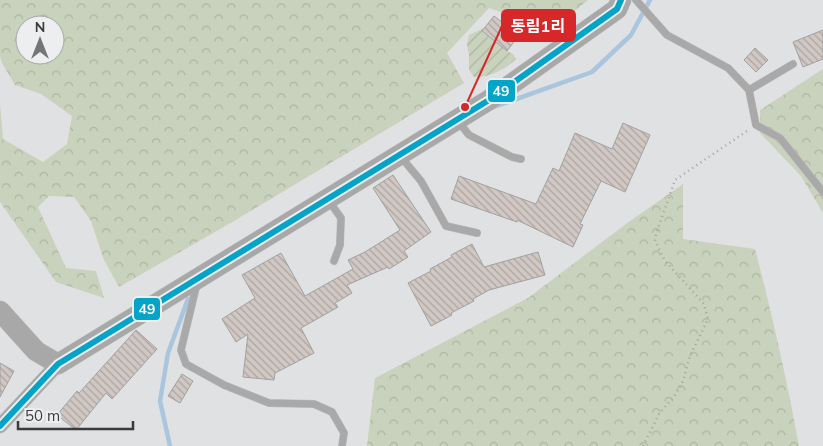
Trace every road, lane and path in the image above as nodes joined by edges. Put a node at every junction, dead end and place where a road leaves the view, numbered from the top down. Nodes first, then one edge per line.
1 (632, 1) edge
2 (793, 64) dead end
3 (749, 90) junction
4 (457, 120) junction
5 (756, 125) junction
6 (400, 155) junction
7 (522, 159) dead end
8 (823, 192) edge
9 (328, 199) junction
10 (477, 233) dead end
11 (334, 261) dead end
12 (198, 278) junction
13 (0, 311) edge
14 (58, 364) junction
15 (0, 426) edge
16 (342, 446) edge
17 (643, 446) edge

1 - 3 lane
1 - 4 street
2 - 3 lane
3 - 5 lane
4 - 6 street
4 - 7 lane
5 - 8 lane
5 - 17 path
6 - 9 street
6 - 10 lane
9 - 11 lane
9 - 12 street
12 - 14 street
12 - 16 lane
13 - 14 street
14 - 15 street

